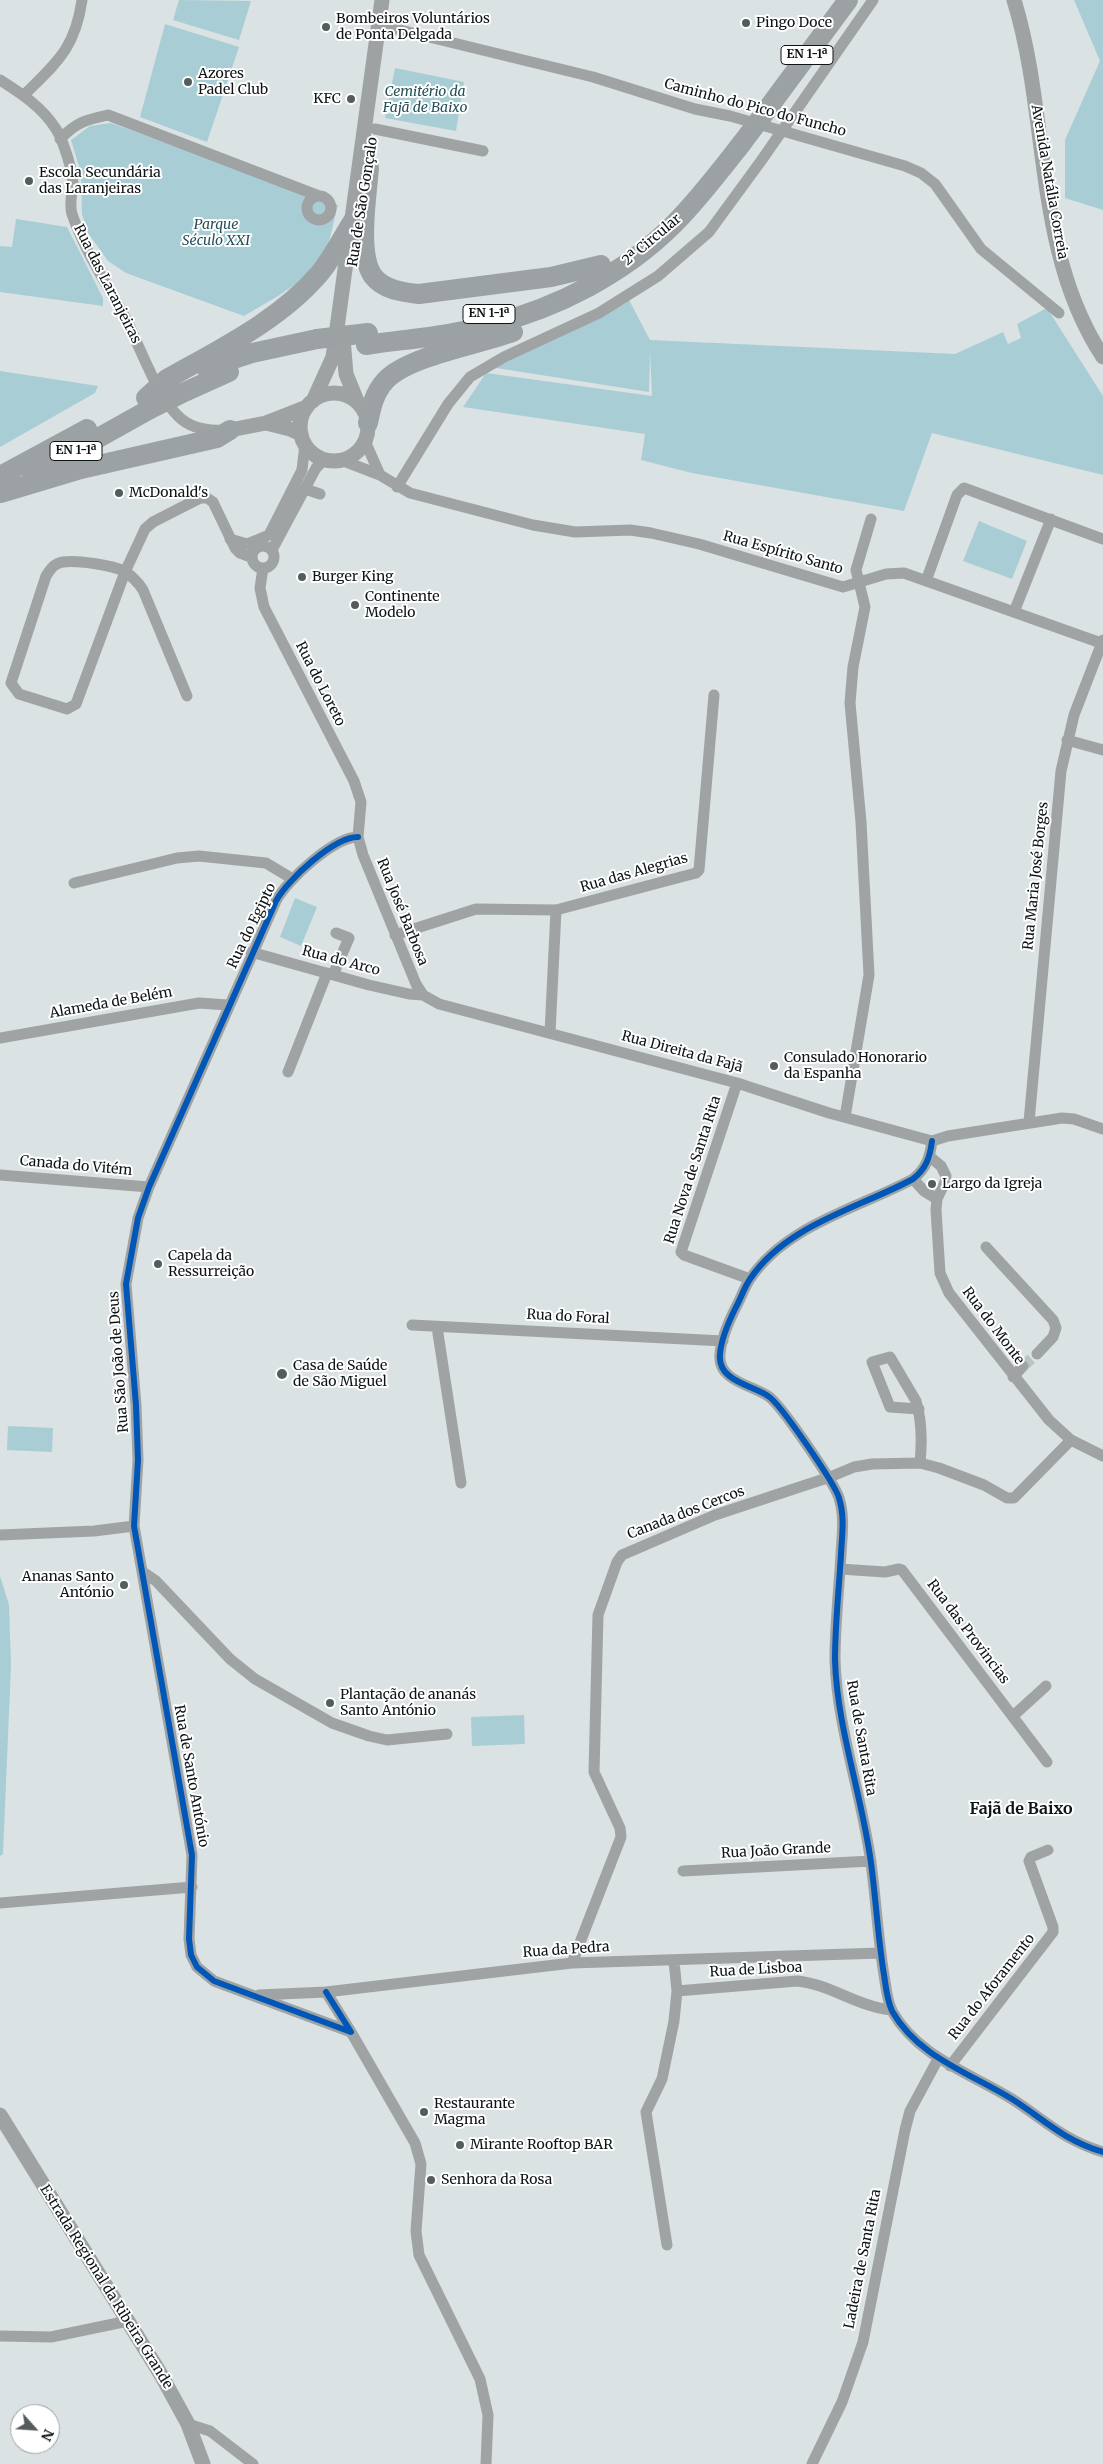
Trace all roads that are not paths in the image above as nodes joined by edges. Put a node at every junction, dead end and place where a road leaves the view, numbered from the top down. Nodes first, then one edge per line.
1 (82, 0) edge
2 (382, 0) edge
3 (392, 0) edge
4 (832, 0) edge
5 (848, 0) edge
6 (873, 0) edge
7 (1014, 0) edge
8 (388, 27) junction
9 (0, 80) edge
10 (24, 95) junction
11 (760, 108) junction
12 (375, 129) junction
13 (781, 130) junction
14 (60, 139) junction
15 (736, 140) junction
16 (484, 151) dead end
17 (369, 168) junction
18 (299, 189) junction
19 (319, 196) junction
20 (308, 203) junction
21 (353, 222) junction
22 (601, 265) junction
23 (574, 295) junction
24 (1059, 313) dead end
25 (367, 339) junction
26 (1103, 357) edge
27 (172, 386) junction
28 (357, 402) junction
29 (310, 404) junction
30 (266, 423) junction
31 (230, 430) junction
32 (366, 432) junction
33 (303, 439) junction
34 (325, 459) junction
35 (341, 460) junction
36 (380, 475) junction
37 (397, 487) junction
38 (0, 488) edge
39 (305, 489) junction
40 (320, 494) dead end
41 (871, 519) dead end
42 (1051, 519) junction
43 (230, 539) junction
44 (1103, 539) edge
45 (269, 544) junction
46 (251, 557) junction
47 (263, 568) junction
48 (125, 572) junction
49 (926, 581) junction
50 (859, 583) junction
51 (1014, 612) junction
52 (1102, 642) edge
53 (714, 695) dead end
54 (187, 696) dead end
55 (1067, 740) junction
56 (1103, 750) edge
57 (358, 837) junction
58 (292, 878) junction
59 (74, 883) dead end
60 (556, 910) junction
61 (336, 933) dead end
62 (395, 935) junction
63 (251, 952) junction
64 (330, 974) junction
65 (423, 995) junction
66 (228, 1005) junction
67 (550, 1033) junction
68 (0, 1038) edge
69 (288, 1072) dead end
70 (737, 1083) junction
71 (845, 1117) junction
72 (1029, 1122) junction
73 (1103, 1129) edge
74 (932, 1141) junction
75 (929, 1156) junction
76 (0, 1175) edge
77 (913, 1179) junction
78 (149, 1187) junction
79 (937, 1199) junction
80 (986, 1247) dead end
81 (750, 1279) junction
82 (412, 1325) dead end
83 (437, 1327) junction
84 (723, 1341) junction
85 (1037, 1354) tunnel mouth
86 (1023, 1366) tunnel mouth
87 (1013, 1377) junction
88 (919, 1409) junction
89 (1071, 1440) junction
90 (1103, 1456) edge
91 (920, 1463) junction
92 (830, 1478) junction
93 (461, 1483) dead end
94 (134, 1526) junction
95 (0, 1535) edge
96 (840, 1568) junction
97 (143, 1572) junction
98 (1046, 1686) dead end
99 (1013, 1716) junction
100 (447, 1734) dead end
101 (1047, 1762) dead end
102 (1048, 1850) dead end
103 (870, 1861) junction
104 (683, 1871) dead end
105 (192, 1887) junction
106 (0, 1903) edge
107 (881, 1952) junction
108 (674, 1961) junction
109 (572, 1962) junction
110 (677, 1991) junction
111 (326, 1992) junction
112 (254, 1996) junction
113 (892, 2010) junction
114 (351, 2032) junction
115 (938, 2059) junction
116 (950, 2066) junction
117 (0, 2115) edge
118 (1103, 2152) edge
119 (667, 2245) dead end
120 (128, 2321) junction
121 (0, 2336) edge
122 (188, 2424) junction
123 (203, 2464) edge
124 (253, 2464) edge
125 (486, 2464) edge
126 (812, 2464) edge

1 - 10 street
2 - 21 main road, Rua de São Gonçalo
3 - 8 main road, Rua de São Gonçalo
4 - 11 highway, 2ª Circular / EN 1-1ª
5 - 11 highway, 2ª Circular / EN 1-1ª
6 - 13 street
7 - 26 main road, Avenida Natália Correia
8 - 12 main road, Rua de São Gonçalo
8 - 13 street, Caminho do Pico do Funcho
9 - 10 street, Rua das Laranjeiras
10 - 14 street, Rua das Laranjeiras
11 - 15 highway, 2ª Circular / EN 1-1ª
12 - 16 street
12 - 17 main road, Rua de São Gonçalo
13 - 24 street, Caminho do Pico do Funcho
13 - 37 street
14 - 18 street
14 - 31 street, Rua das Laranjeiras
15 - 22 highway, 2ª Circular / EN 1-1ª
15 - 23 highway, 2ª Circular / EN 1-1ª
17 - 22 highway
17 - 28 main road, Rua de São Gonçalo
18 - 19 street
18 - 20 street
19 - 20 street
19 - 20 street
21 - 27 highway
21 - 29 main road, Rua de São Gonçalo
22 - 25 highway, 2ª Circular / EN 1-1ª
23 - 25 highway, 2ª Circular / EN 1-1ª
23 - 32 highway
25 - 27 highway, EN 1-1ª, bridge
27 - 38 highway, EN 1-1ª, bridge
28 - 29 main road
28 - 32 main road
29 - 30 main road, Rua das Laranjeiras
29 - 33 main road
30 - 31 main road, Rua das Laranjeiras
30 - 33 main road, Rua das Laranjeiras
31 - 38 highway
32 - 35 main road
32 - 36 street
33 - 34 main road
33 - 45 street
34 - 35 main road
34 - 39 street
35 - 36 street, Rua Espírito Santo
36 - 37 street, Rua Espírito Santo
37 - 50 street, Rua Espírito Santo
39 - 40 street
39 - 45 street
41 - 50 street
42 - 44 street
42 - 49 street
42 - 51 street
43 - 45 street
43 - 46 street
43 - 48 street
45 - 46 street
45 - 47 street
46 - 47 street
47 - 57 street, Rua do Loreto
48 - 48 street
48 - 54 street
49 - 50 street
49 - 51 street
50 - 71 street, Rua Espírito Santo
51 - 52 street
52 - 55 street, Rua Maria José Borges
53 - 60 street, Rua das Alegrias
55 - 56 street
55 - 72 street, Rua Maria José Borges
57 - 58 street, Rua do Egipto
57 - 62 street, Rua José Barbosa
58 - 59 street
58 - 63 street, Rua do Egipto
60 - 62 street
60 - 67 street
61 - 64 street
62 - 65 street, Rua José Barbosa
63 - 64 street, Rua do Arco
63 - 66 street, Rua do Egipto
64 - 65 street, Rua do Arco
64 - 69 street
65 - 67 street, Rua Direita da Fajã
66 - 68 street, Alameda de Belém
66 - 78 street, Rua São João de Deus
67 - 70 street, Rua Direita da Fajã
70 - 71 street, Rua Direita da Fajã
70 - 81 street, Rua Nova de Santa Rita
71 - 74 street, Rua Direita da Fajã
72 - 73 street
72 - 74 street
74 - 75 street
75 - 77 street
75 - 79 street, Rua do Monte
76 - 78 street, Canada do Vitém
77 - 79 street
77 - 81 street
78 - 94 street, Rua São João de Deus
79 - 87 street, Rua do Monte
80 - 85 street
81 - 84 street
82 - 83 street, Rua do Foral
83 - 84 street, Rua do Foral
83 - 93 street
84 - 92 street, Rua de Santa Rita
86 - 87 street
87 - 89 street, Rua do Monte
88 - 88 street
88 - 91 street
89 - 90 street, Rua do Monte
89 - 91 street, Canada dos Cercos
91 - 92 street, Canada dos Cercos
92 - 96 street, Rua de Santa Rita
92 - 109 street, Canada dos Cercos
94 - 95 street
94 - 97 street, Rua de Santo António
96 - 99 street, Rua das Provincias
96 - 103 street, Rua de Santa Rita
97 - 100 street
97 - 105 street, Rua de Santo António
98 - 99 street
99 - 101 street, Rua das Provincias
102 - 116 street, Rua do Aforamento
103 - 104 street, Rua João Grande
103 - 107 street, Rua de Santa Rita
105 - 106 street
105 - 112 street, Rua de Santo António
107 - 108 street, Rua da Pedra
107 - 113 street, Rua de Santa Rita
108 - 109 street, Rua da Pedra
108 - 110 street
109 - 111 street, Rua da Pedra
110 - 113 street, Rua de Lisboa
110 - 119 street
111 - 112 street, Rua da Pedra
111 - 114 street
112 - 114 street, Rua de Santo António
113 - 115 street, Rua de Santa Rita
114 - 125 street
115 - 116 street, Rua de Santa Rita
115 - 126 street, Ladeira de Santa Rita
116 - 118 street, Rua de Santa Rita
117 - 120 main road, Estrada Regional da Ribeira Grande
120 - 121 street
120 - 122 main road, Estrada Regional da Ribeira Grande
122 - 123 main road, Estrada Regional da Ribeira Grande
122 - 124 street

